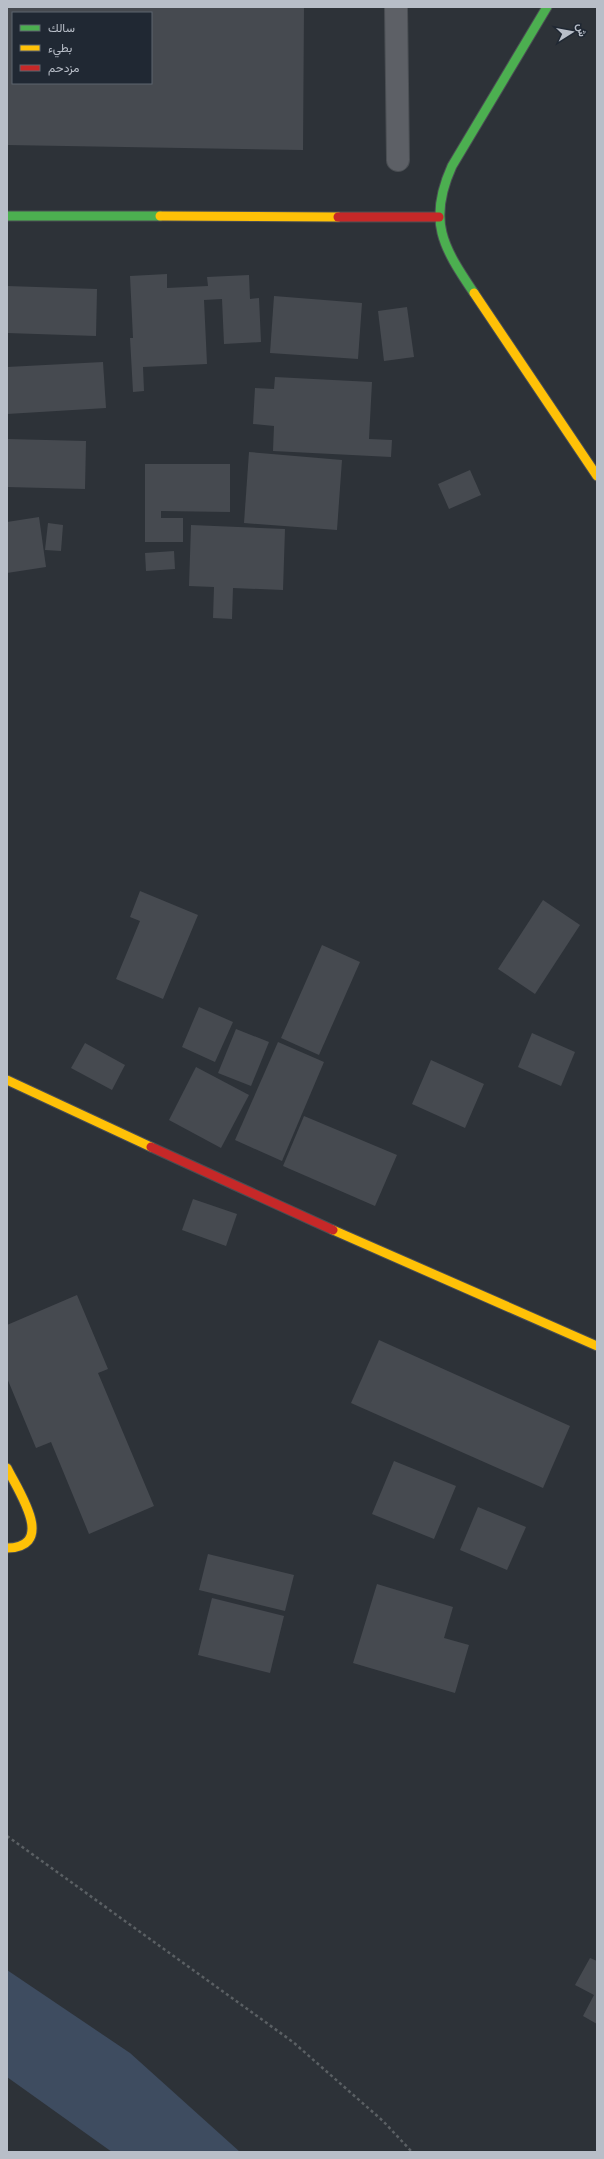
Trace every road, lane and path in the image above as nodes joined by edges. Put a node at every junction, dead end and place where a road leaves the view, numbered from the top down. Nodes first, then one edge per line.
1 (396, 7) edge
2 (547, 7) edge
3 (398, 160) dead end
4 (7, 216) edge
5 (439, 217) junction
6 (597, 476) edge
7 (7, 1080) edge
8 (597, 1346) edge
9 (7, 1468) edge
10 (7, 1548) edge
11 (7, 1836) edge
12 (412, 2152) edge

1 - 3 street
2 - 5 street
4 - 5 street
5 - 6 street
7 - 8 street
9 - 10 street
11 - 12 path

